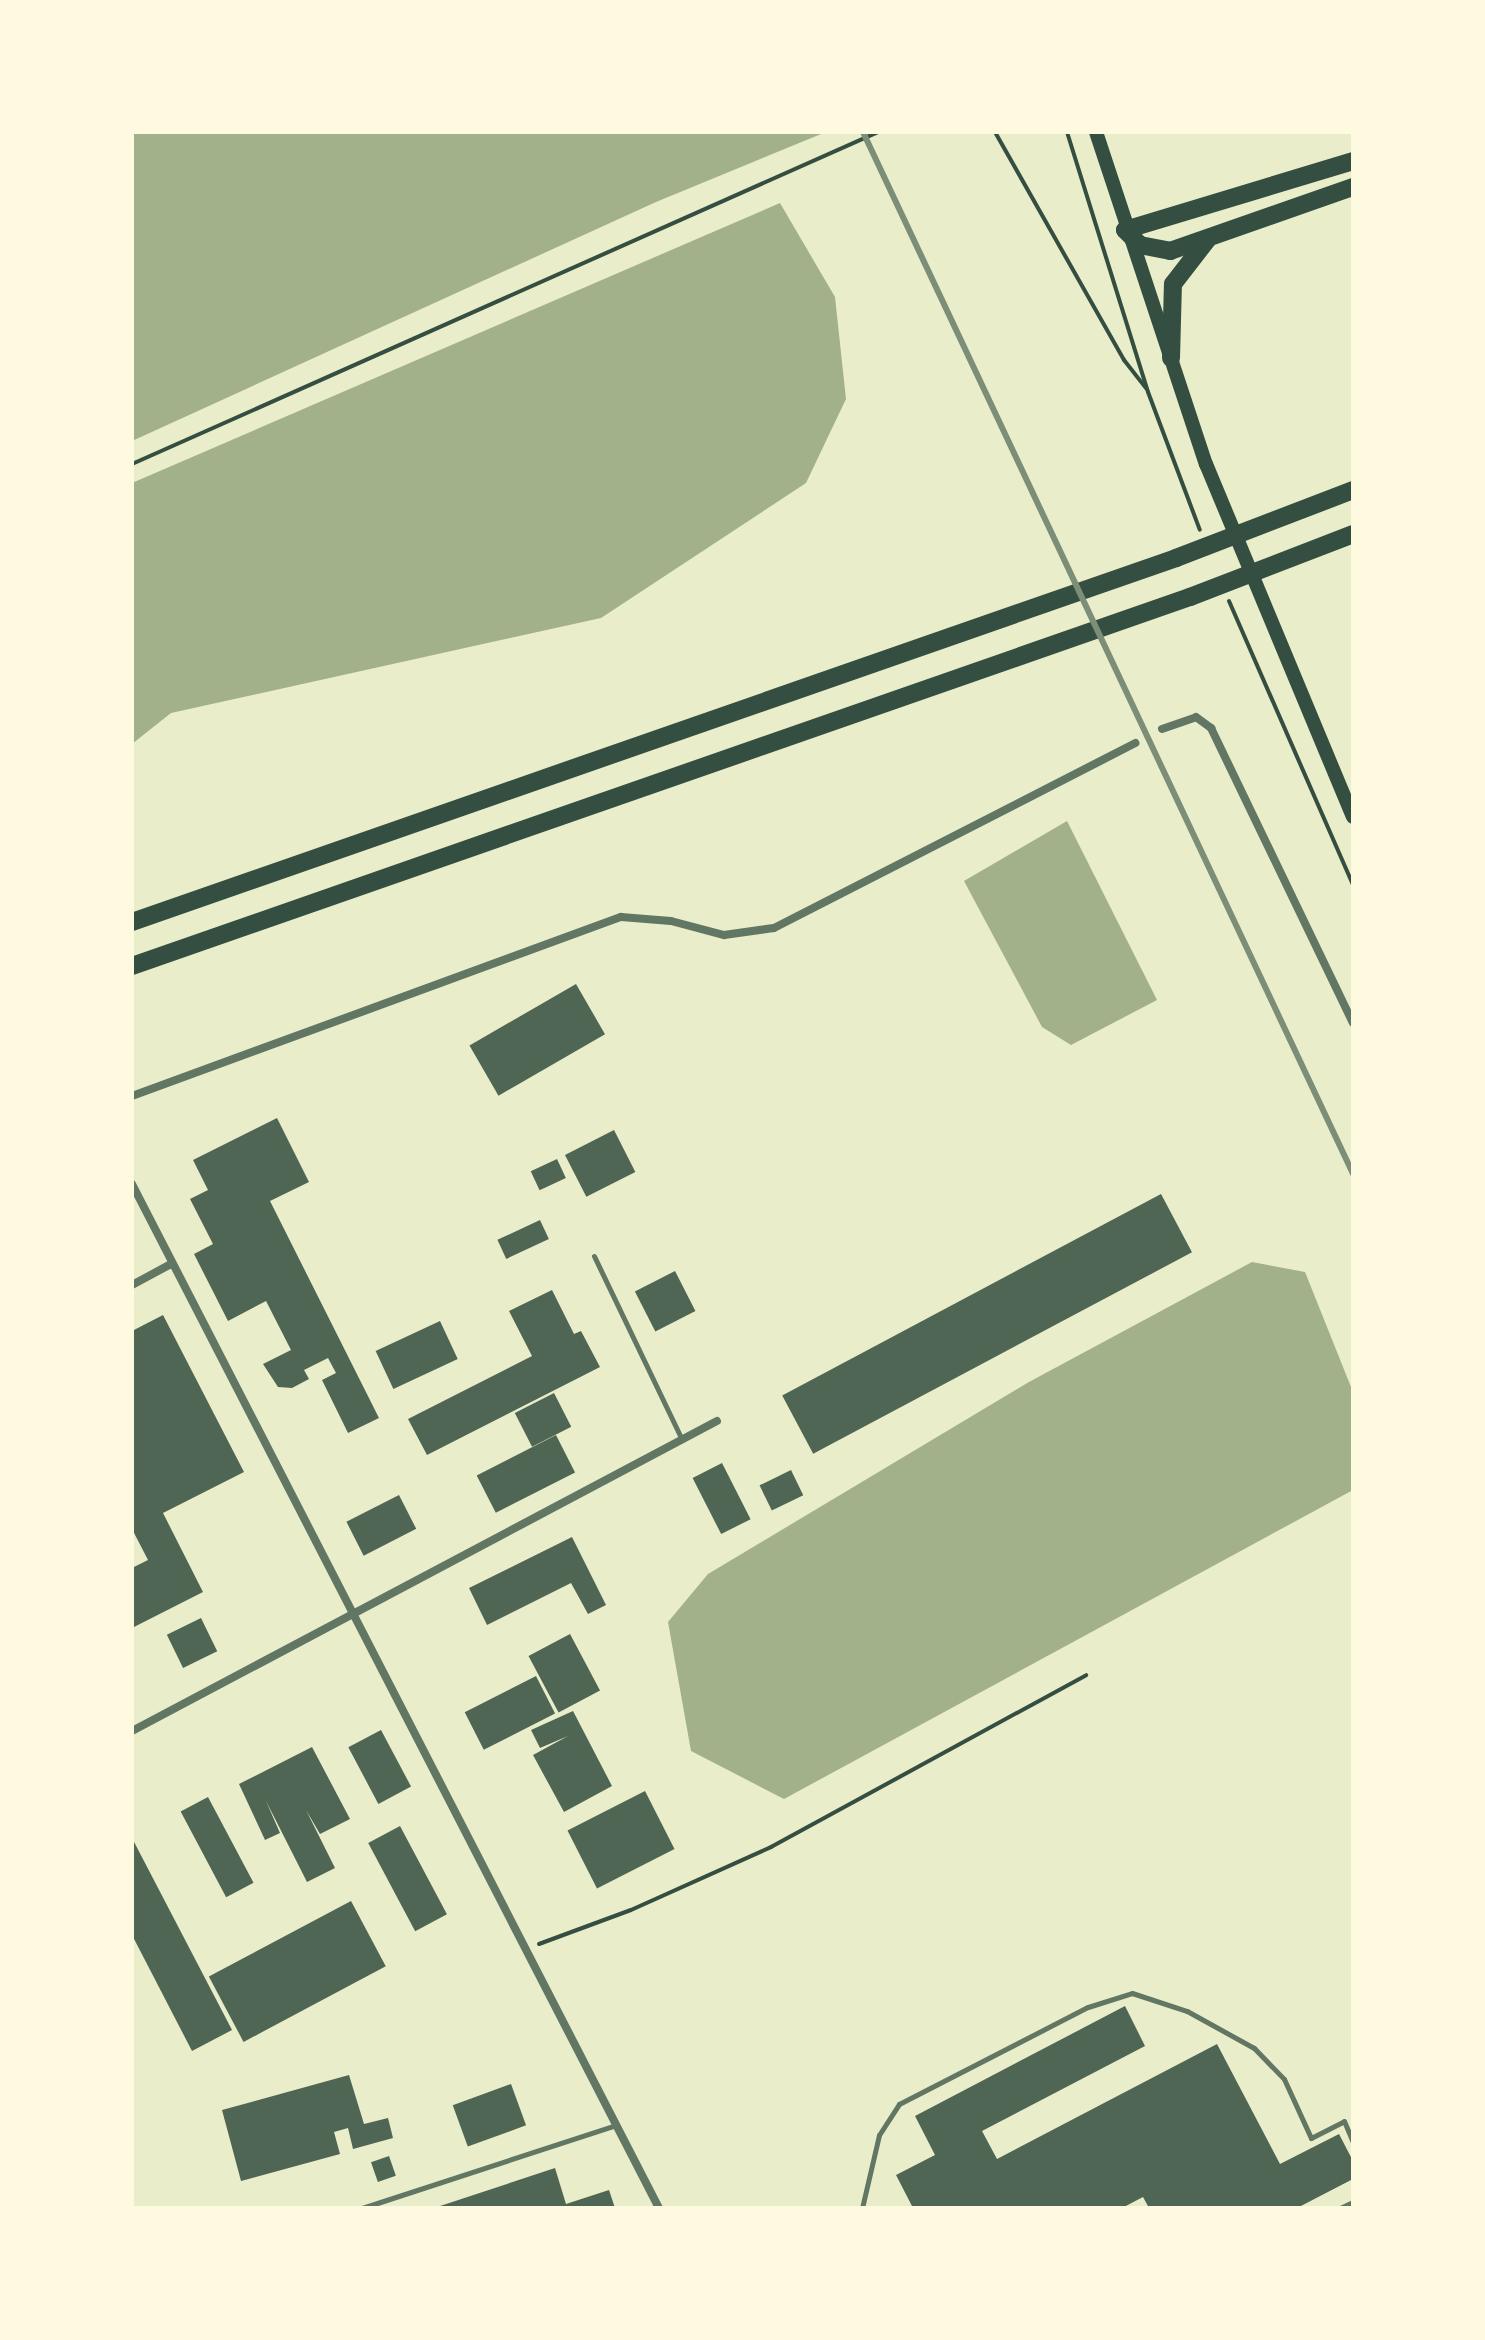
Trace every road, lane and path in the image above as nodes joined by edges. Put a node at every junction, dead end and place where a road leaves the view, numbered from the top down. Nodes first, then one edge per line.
1 (878, 132) edge
2 (995, 132) edge
3 (1067, 132) edge
4 (1096, 132) edge
5 (1353, 161) edge
6 (1353, 187) edge
7 (1125, 230) junction
8 (1215, 232) junction
9 (1171, 358) junction
10 (1148, 392) junction
11 (132, 464) edge
12 (1177, 476) dead end
13 (1353, 490) edge
14 (1353, 534) edge
15 (1253, 660) dead end
16 (1162, 729) dead end
17 (1135, 743) dead end
18 (1353, 817) edge
19 (1353, 885) edge
20 (132, 922) edge
21 (132, 966) edge
22 (1353, 1023) edge
23 (132, 1096) edge
24 (132, 1184) edge
25 (594, 1256) dead end
26 (171, 1264) junction
27 (132, 1285) edge
28 (717, 1421) dead end
29 (682, 1440) junction
30 (353, 1617) junction
31 (1086, 1675) dead end
32 (132, 1731) edge
33 (526, 1950) junction
34 (617, 2124) junction
35 (1353, 2142) edge
36 (1353, 2202) edge
37 (362, 2208) edge
38 (659, 2208) edge
39 (862, 2208) edge
40 (1340, 2208) edge

1 - 11 path
2 - 10 path
3 - 10 path
4 - 7 main road
5 - 7 highway
6 - 8 highway
7 - 8 highway
7 - 9 main road
8 - 9 highway
9 - 18 main road
10 - 12 path
13 - 20 highway
14 - 21 highway
15 - 19 path
16 - 22 street
17 - 23 street
24 - 26 street
25 - 29 lane
26 - 27 street
26 - 30 street
28 - 29 street
29 - 30 street
30 - 32 street
30 - 33 street
31 - 33 path
33 - 34 street
34 - 37 lane
34 - 38 street
35 - 39 lane
36 - 40 lane

